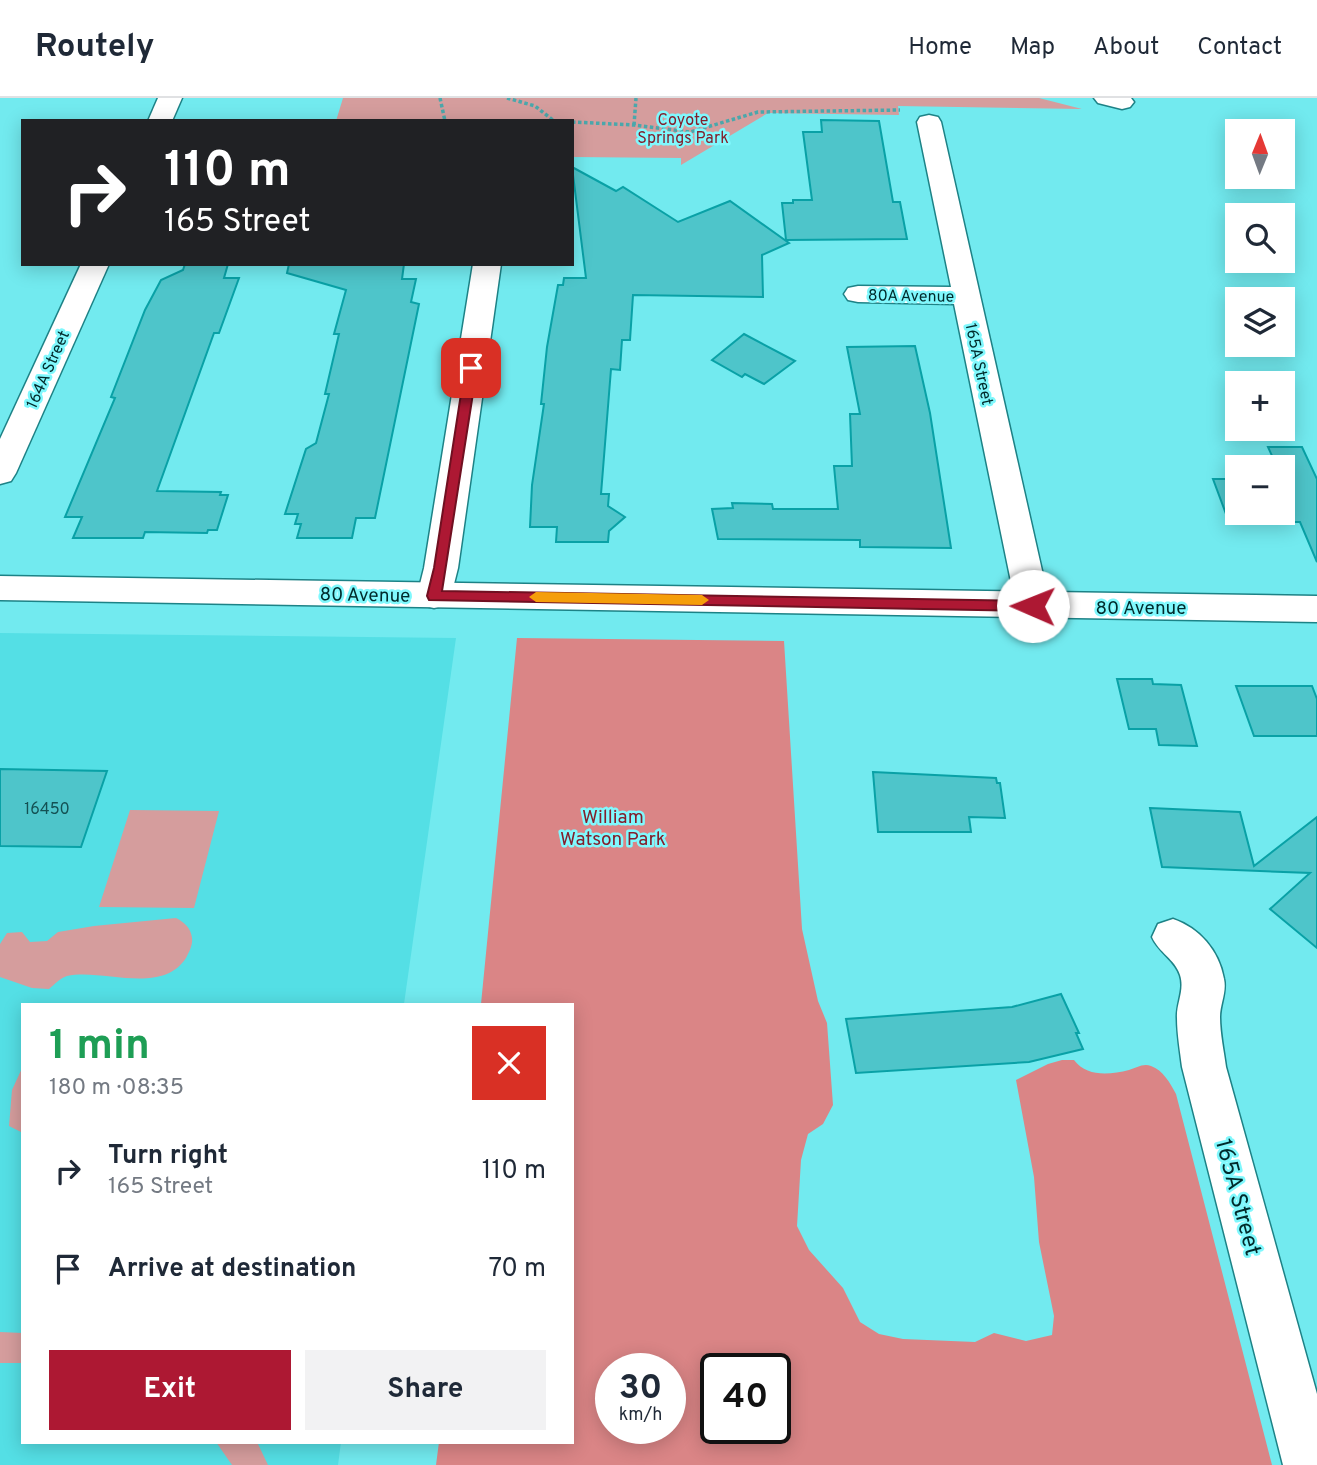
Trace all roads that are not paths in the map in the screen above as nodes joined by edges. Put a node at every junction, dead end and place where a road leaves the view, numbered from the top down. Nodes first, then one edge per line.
1 (170, 98) edge
2 (919, 117) road end
3 (161, 119) edge
4 (93, 266) edge
5 (487, 266) edge
6 (858, 294) dead end
7 (964, 296) junction
8 (0, 473) edge
9 (0, 588) edge
10 (434, 596) junction
11 (1033, 606) junction
12 (1317, 609) edge
13 (1173, 937) dead end
14 (1310, 1465) edge

1 - 3 street
2 - 7 street, 165A Street
4 - 8 street, 164A Street
5 - 10 street
6 - 7 street, 80A Avenue
7 - 11 street, 165A Street
9 - 10 street, 80 Avenue
10 - 11 street, 80 Avenue
11 - 12 street, 80 Avenue
13 - 14 street, 165A Street

